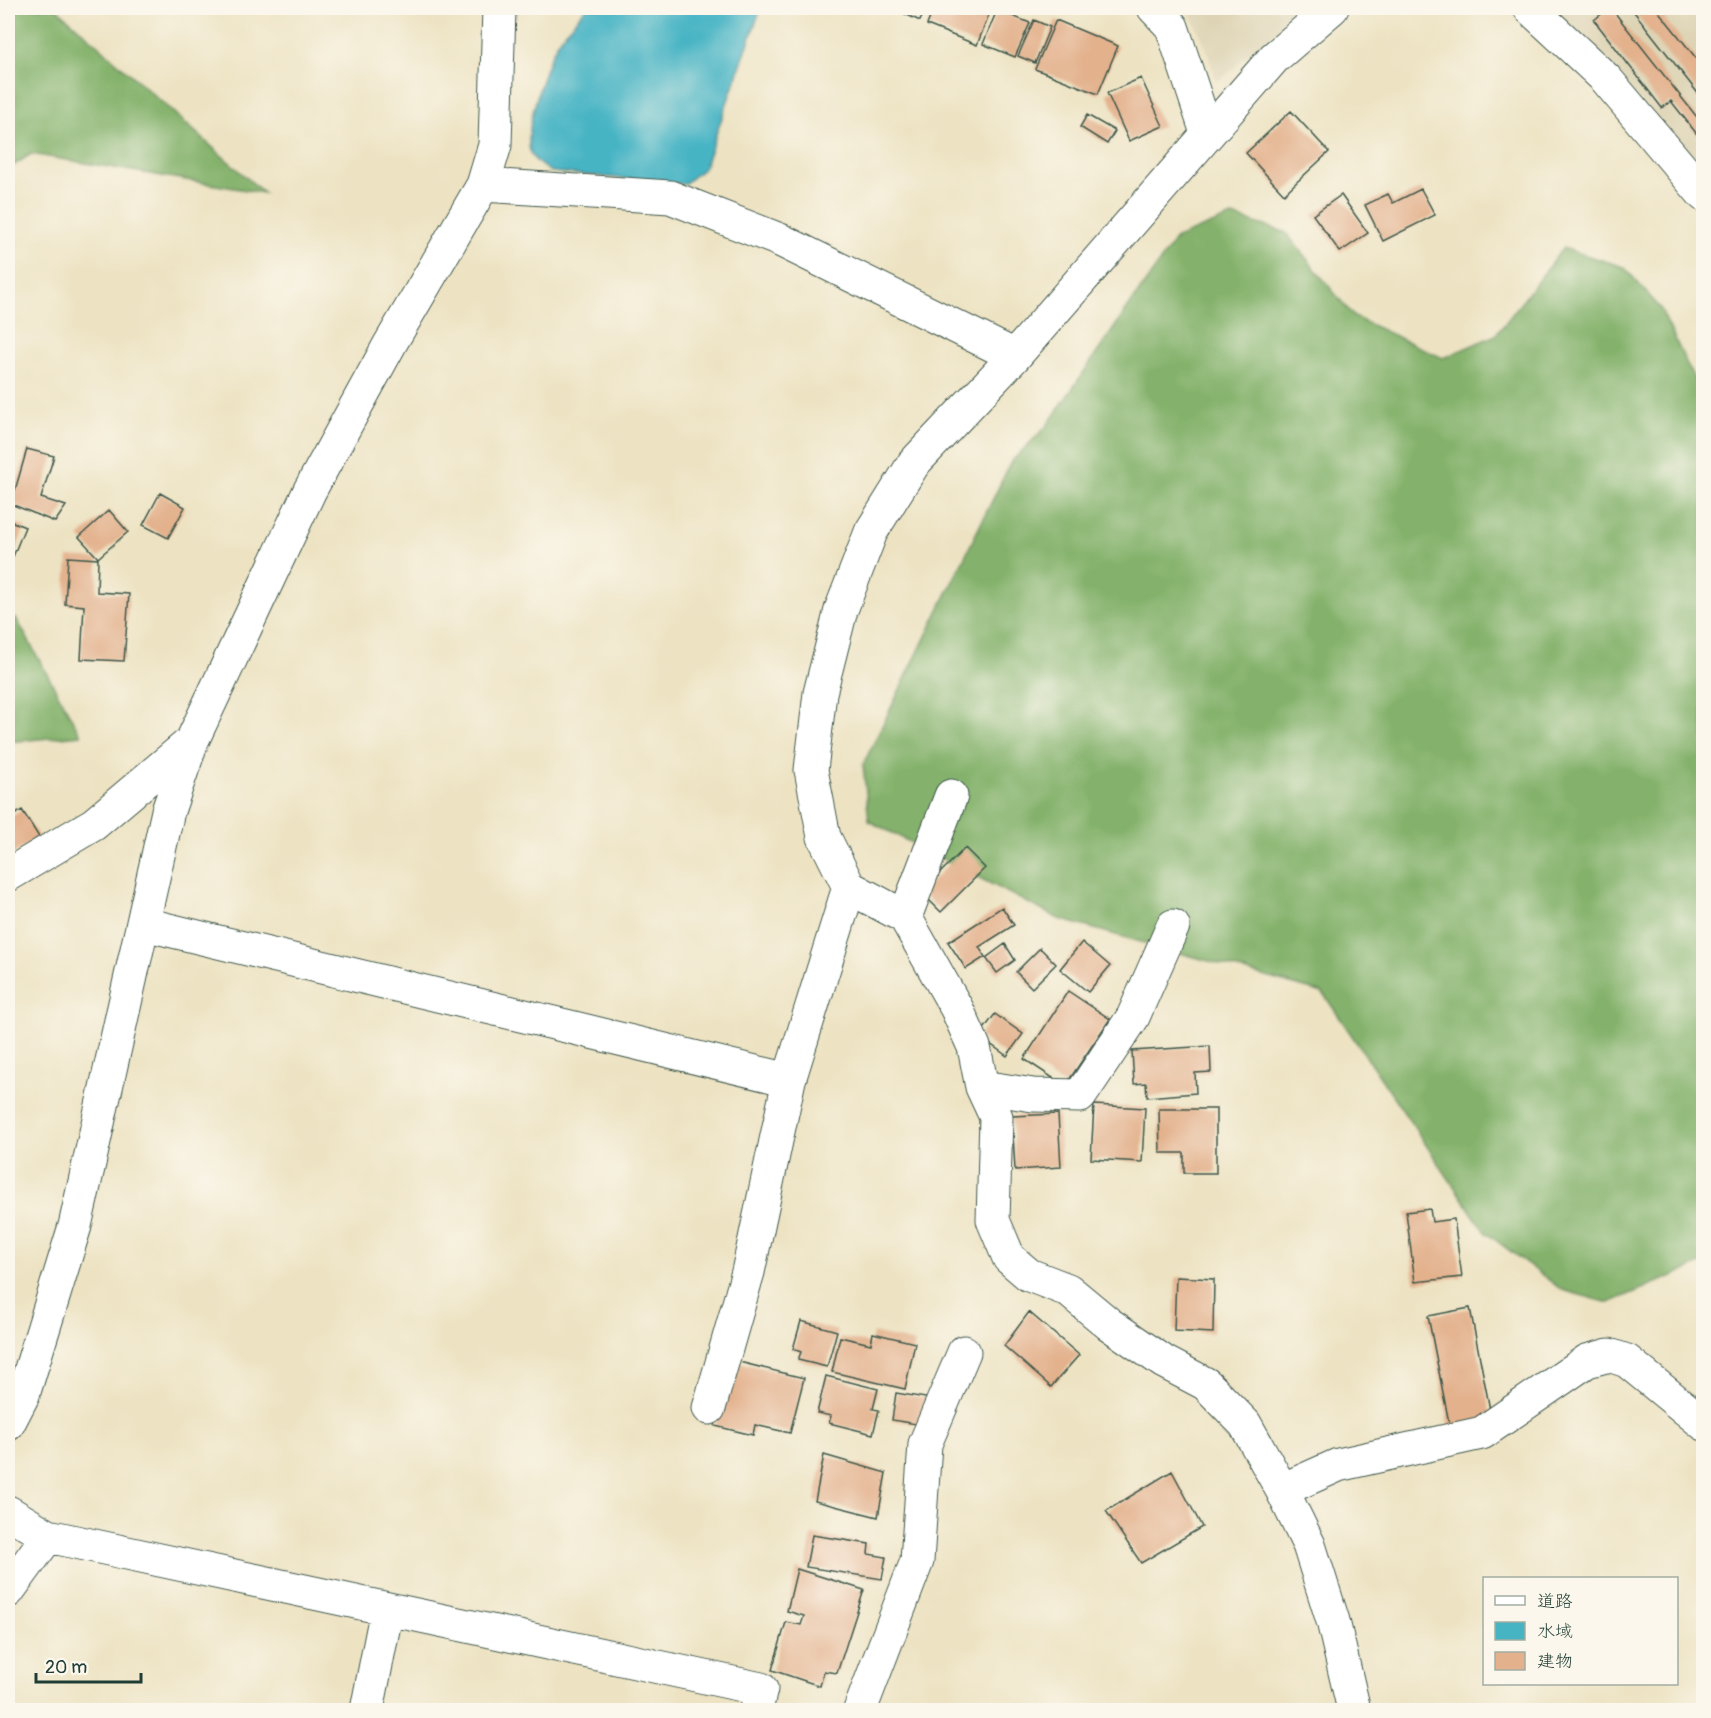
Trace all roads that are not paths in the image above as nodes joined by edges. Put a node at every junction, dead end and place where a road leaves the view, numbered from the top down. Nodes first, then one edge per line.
1 (499, 8) edge
2 (1154, 8) edge
3 (1332, 8) edge
4 (1530, 8) edge
5 (1207, 133) junction
6 (483, 185) junction
7 (1704, 195) edge
8 (1015, 356) junction
9 (192, 741) junction
10 (951, 796) dead end
11 (8, 875) edge
12 (849, 887) junction
13 (905, 917) junction
14 (144, 924) junction
15 (1173, 926) dead end
16 (789, 1080) junction
17 (982, 1087) junction
18 (964, 1352) dead end
19 (709, 1408) dead end
20 (8, 1424) edge
21 (1704, 1424) edge
22 (1282, 1490) junction
23 (8, 1512) edge
24 (48, 1536) junction
25 (8, 1591) edge
26 (387, 1609) junction
27 (367, 1710) edge
28 (756, 1710) edge
29 (860, 1710) edge
30 (1354, 1710) edge

1 - 6 street
2 - 5 street
3 - 5 street
4 - 7 street
5 - 8 street
6 - 8 street
6 - 9 street
8 - 12 street
9 - 11 street
9 - 14 street
10 - 13 street
12 - 13 street
12 - 16 street
13 - 17 street
14 - 16 street
14 - 20 street
15 - 17 street
16 - 19 street
17 - 22 street
18 - 29 street
21 - 22 street
22 - 30 street
23 - 24 street
24 - 25 street
24 - 26 street
26 - 27 street
26 - 28 street

